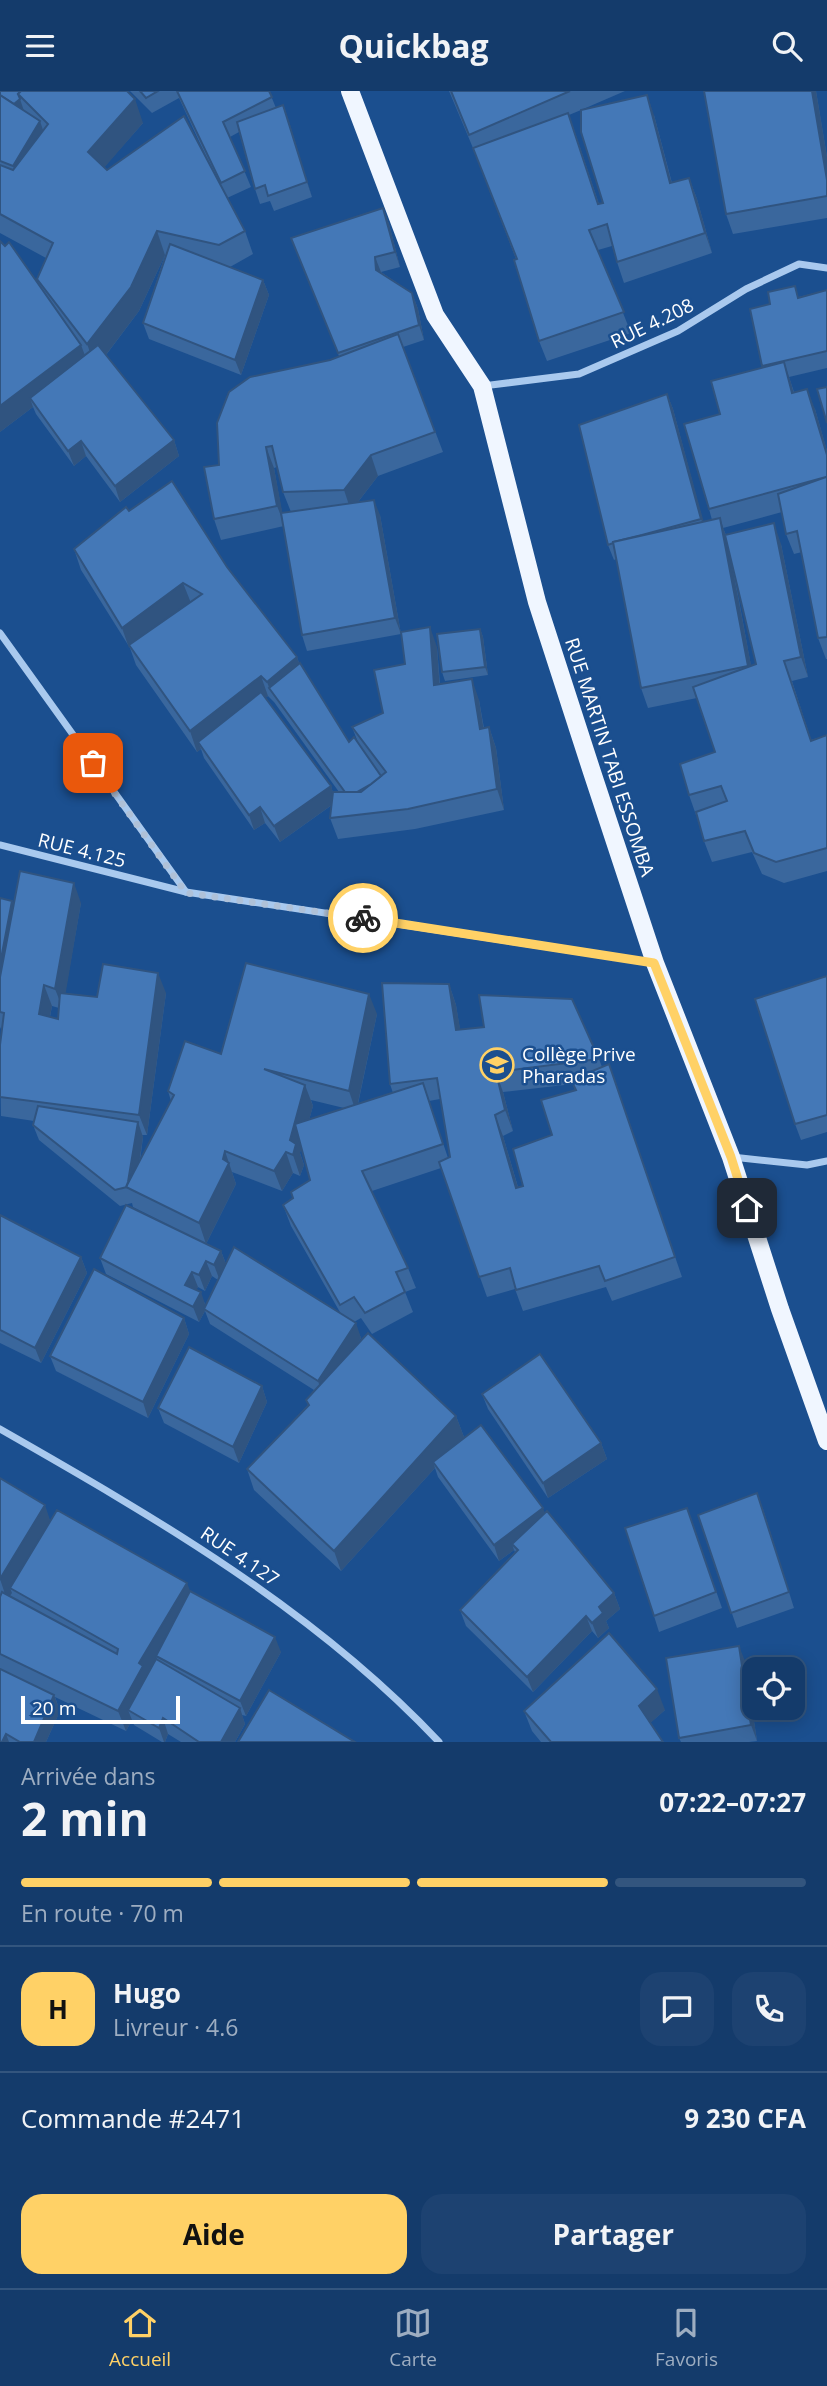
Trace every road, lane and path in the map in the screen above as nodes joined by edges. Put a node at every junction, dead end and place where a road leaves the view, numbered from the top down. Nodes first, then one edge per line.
1 (350, 91) edge
2 (827, 268) edge
3 (482, 386) junction
4 (0, 633) edge
5 (0, 845) edge
6 (186, 893) junction
7 (654, 963) junction
8 (731, 1157) junction
9 (827, 1161) edge
10 (0, 1429) edge
11 (827, 1441) edge
12 (439, 1742) edge

1 - 3 main road, RUE MARTIN TABI ESSOMBA
2 - 3 street, RUE 4.208
3 - 7 main road, RUE MARTIN TABI ESSOMBA
4 - 6 street
5 - 6 street, RUE 4.125
6 - 7 street, RUE 4.125
7 - 8 main road, RUE MARTIN TABI ESSOMBA
8 - 9 street
8 - 11 main road, RUE MARTIN TABI ESSOMBA
10 - 12 street, RUE 4.127

